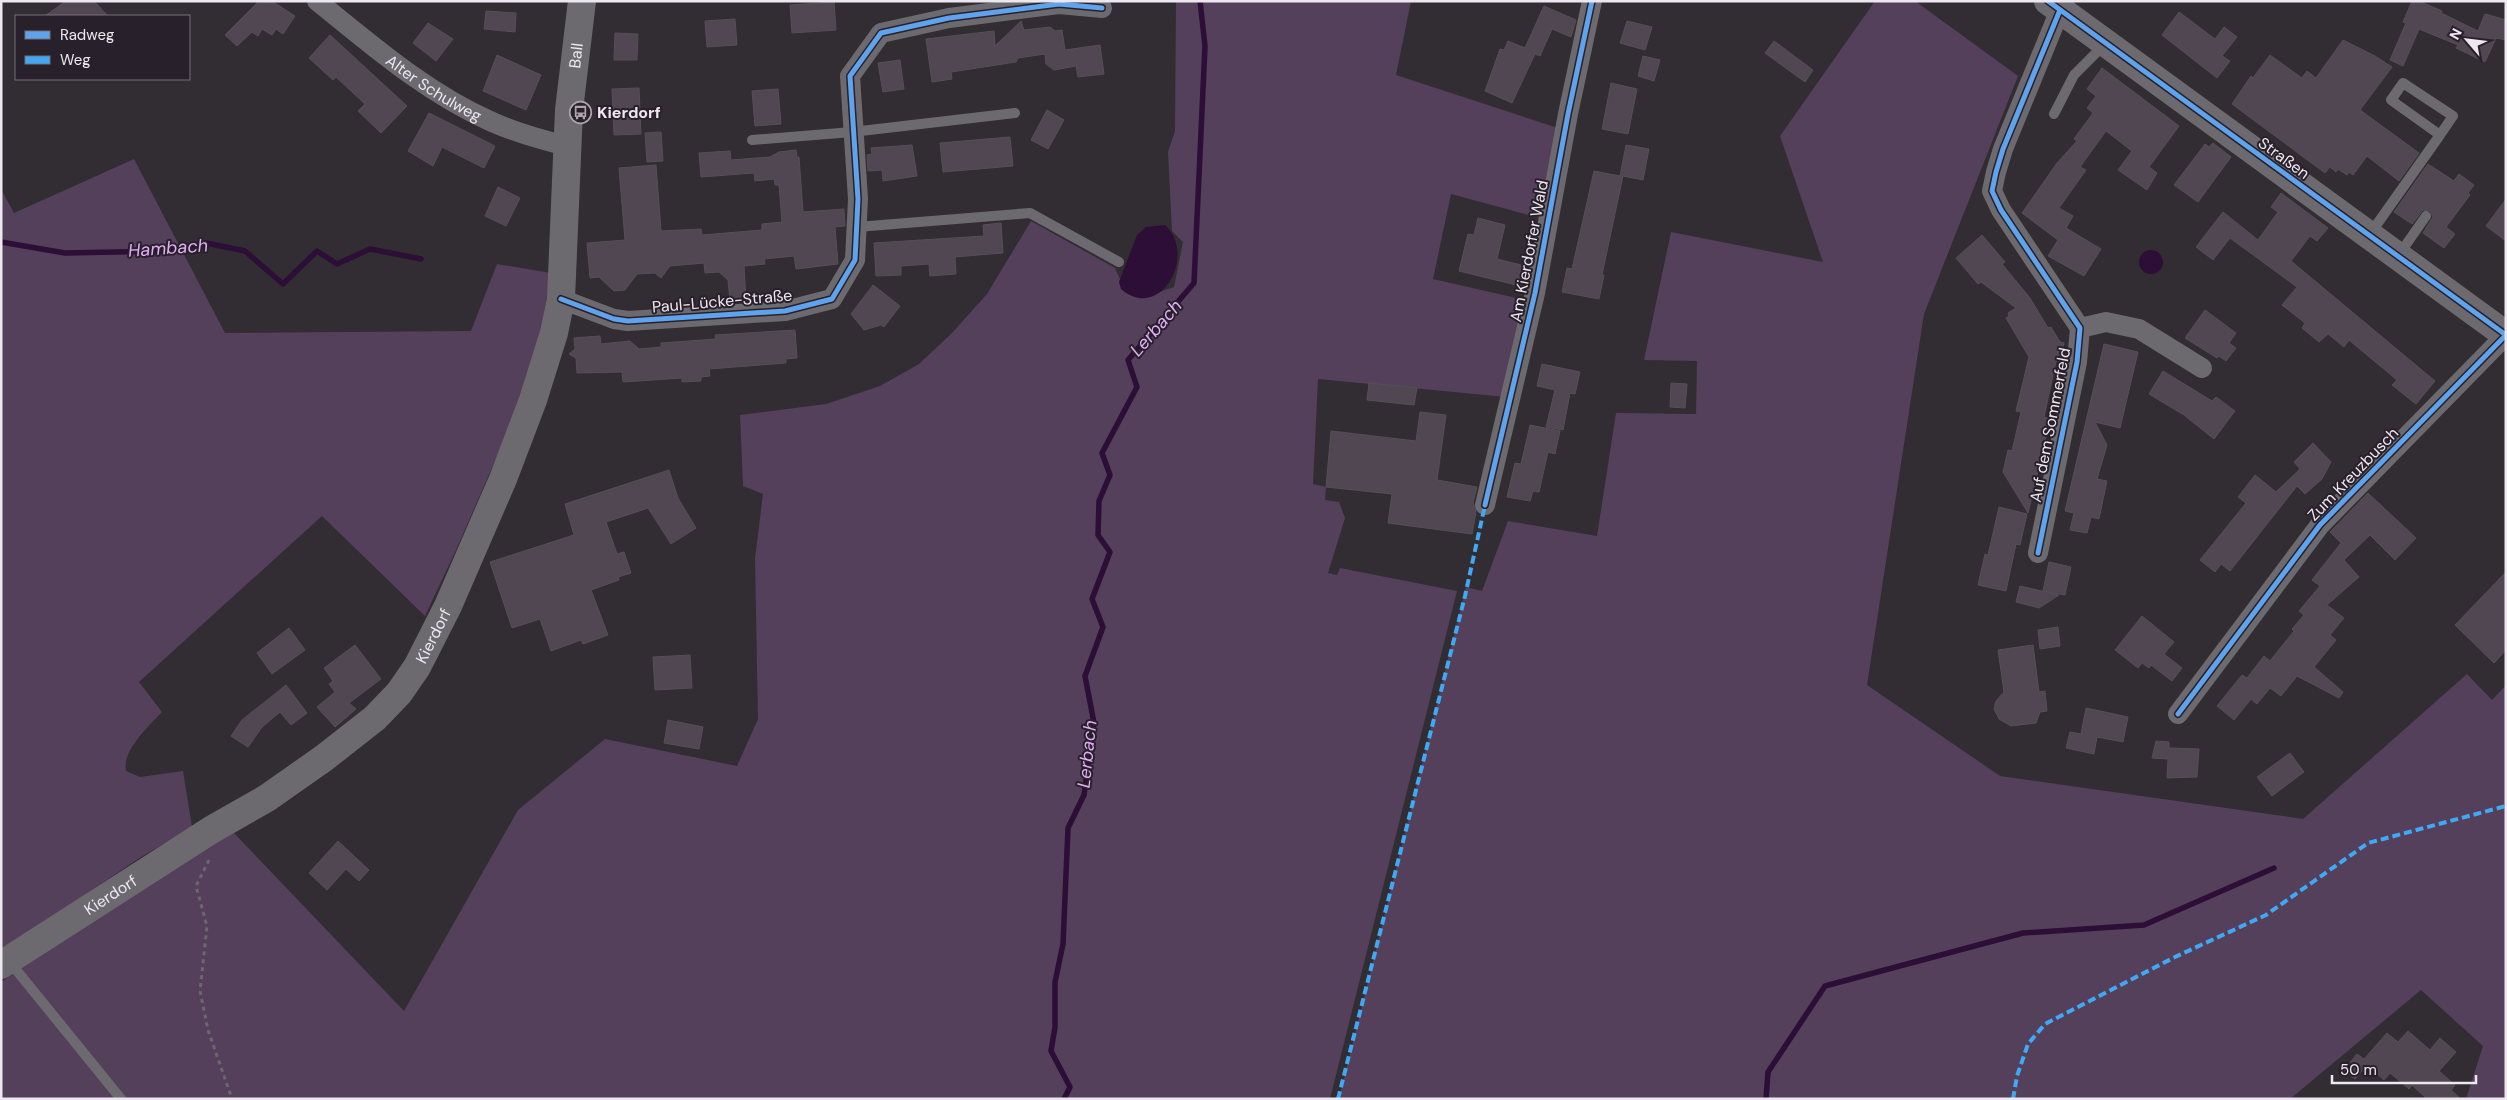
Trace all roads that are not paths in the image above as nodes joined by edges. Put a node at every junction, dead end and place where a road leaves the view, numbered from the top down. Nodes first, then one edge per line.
1 (317, 1) edge
2 (582, 1) edge
3 (1592, 1) edge
4 (2054, 6) edge
5 (1102, 8) dead end
6 (2106, 44) junction
7 (569, 110) joint
8 (1015, 112) dead end
9 (2054, 114) dead end
10 (852, 132) junction
11 (2440, 135) junction
12 (752, 140) dead end
13 (566, 146) junction
14 (2426, 216) dead end
15 (856, 227) junction
16 (2369, 236) junction
17 (2397, 256) junction
18 (1119, 262) dead end
19 (561, 299) junction
20 (2080, 328) junction
21 (2506, 335) edge
22 (2202, 368) dead end
23 (1486, 505) dead end
24 (2038, 553) dead end
25 (2178, 714) dead end
26 (5, 963) edge
27 (121, 1099) edge

1 - 13 street, Alter Schulweg
2 - 7 main road, Ball
3 - 23 street, Am Kierdorfer Wald
4 - 6 main road, Straßen
4 - 20 street, Auf dem Sommerfeld
5 - 10 street, Paul-Lücke-Straße
6 - 9 lane
6 - 16 main road, Straßen
7 - 13 main road, Kierdorf
8 - 10 lane
10 - 12 lane
10 - 15 street, Paul-Lücke-Straße
11 - 11 lane
11 - 16 lane
13 - 19 main road, Kierdorf
14 - 17 lane
15 - 18 lane
15 - 19 street, Paul-Lücke-Straße
16 - 17 main road, Straßen
17 - 21 main road, Straßen
19 - 26 main road, Kierdorf
20 - 22 street, Auf dem Sommerfeld
20 - 24 street, Auf dem Sommerfeld
21 - 25 street, Zum Kreuzbusch
26 - 27 lane

